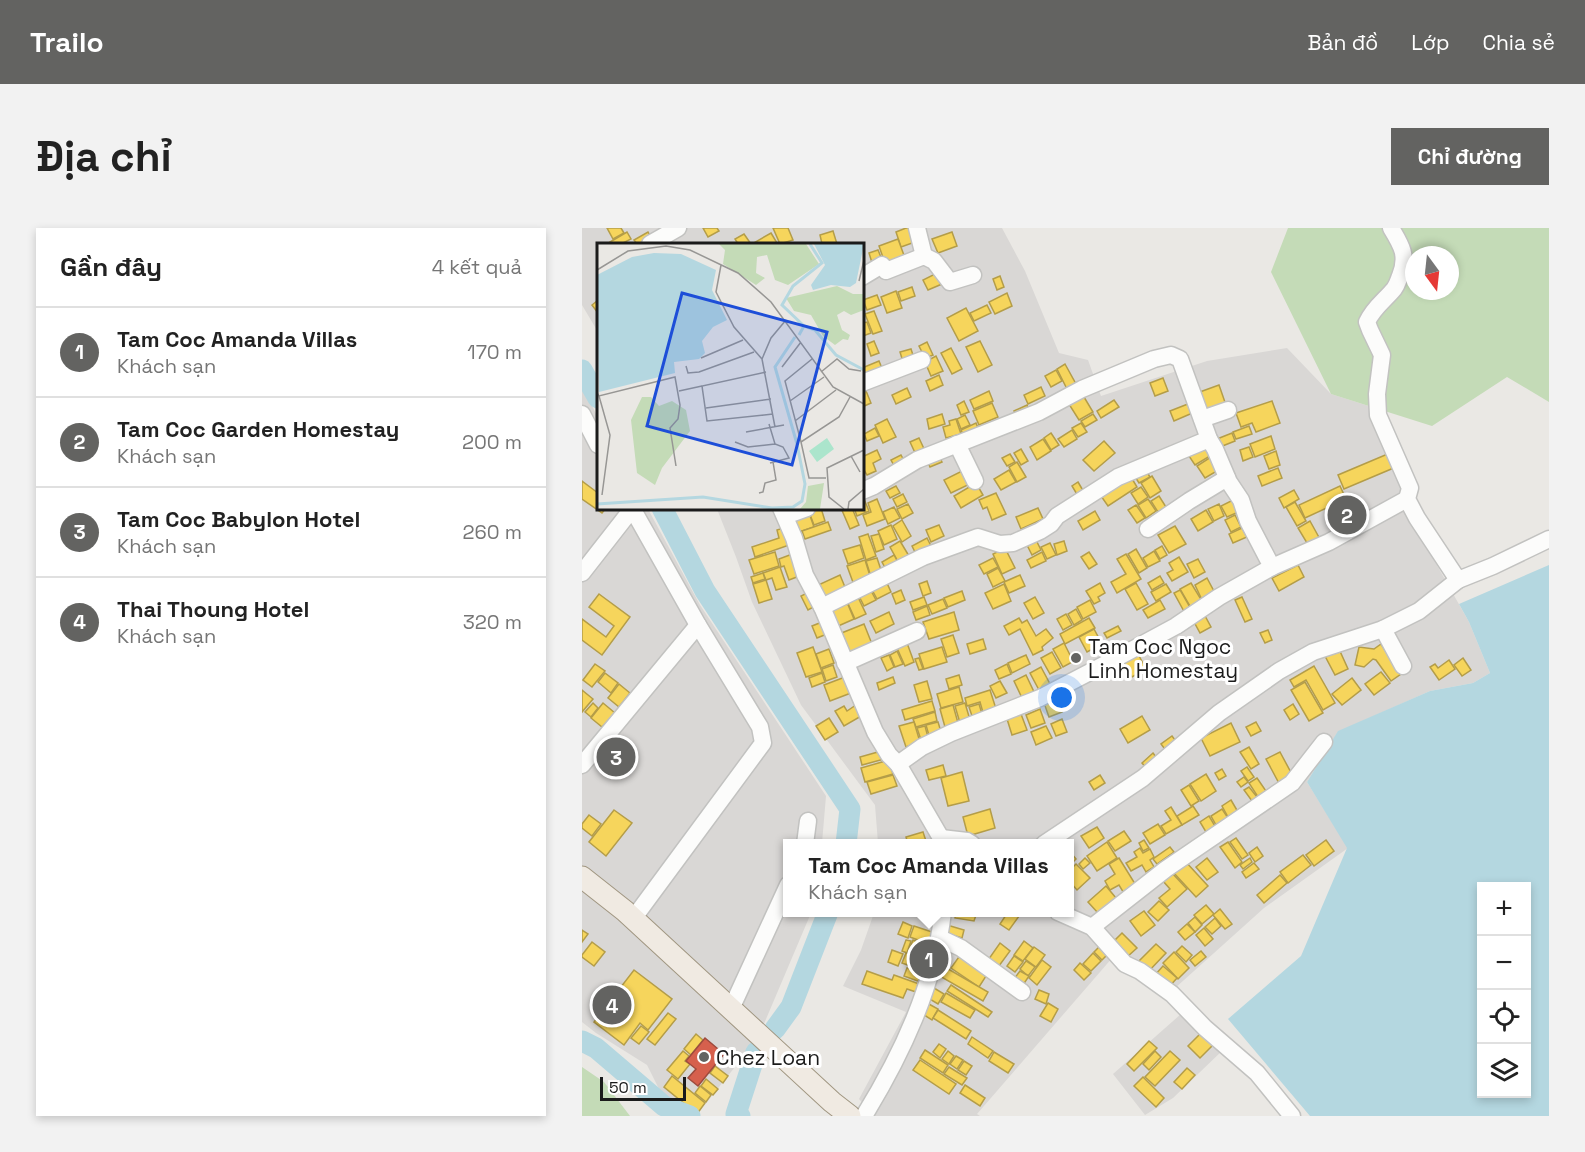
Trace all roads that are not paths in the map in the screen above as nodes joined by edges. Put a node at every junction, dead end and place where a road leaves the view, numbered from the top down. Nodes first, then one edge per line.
1 (678, 228) edge
2 (917, 228) edge
3 (1391, 228) edge
4 (655, 243) edge
5 (924, 256) junction
6 (973, 275) dead end
7 (864, 276) edge
8 (922, 360) dead end
9 (864, 382) edge
10 (1228, 410) dead end
11 (582, 414) edge
12 (1202, 419) junction
13 (1209, 439) junction
14 (597, 443) edge
15 (957, 444) junction
16 (1227, 478) junction
17 (975, 481) dead end
18 (864, 490) edge
19 (1407, 500) junction
20 (631, 510) edge
21 (633, 510) edge
22 (783, 512) edge
23 (1148, 529) dead end
24 (1549, 539) edge
25 (1272, 567) junction
26 (582, 573) edge
27 (1458, 580) junction
28 (822, 607) junction
29 (698, 625) junction
30 (1383, 629) junction
31 (917, 631) dead end
32 (845, 663) junction
33 (1403, 666) dead end
34 (1324, 742) dead end
35 (898, 764) junction
36 (582, 765) edge
37 (808, 821) dead end
38 (806, 839) edge
39 (940, 839) edge
40 (1050, 839) edge
41 (582, 877) edge
42 (783, 896) edge
43 (942, 917) edge
44 (1069, 917) edge
45 (633, 919) junction
46 (1092, 927) junction
47 (940, 938) junction
48 (1022, 992) dead end
49 (731, 1009) junction
50 (850, 1116) edge
51 (864, 1116) edge
52 (1292, 1116) edge

1 - 4 street
2 - 5 street
3 - 19 street
5 - 6 street
5 - 7 street
8 - 9 street
10 - 12 street
11 - 14 street
12 - 13 street
12 - 15 street
13 - 16 street
13 - 28 street
15 - 17 street
15 - 18 street
16 - 23 street
16 - 25 street
19 - 25 street
19 - 27 street
20 - 26 street
21 - 29 street
22 - 28 street
24 - 27 street
25 - 35 street
27 - 30 street
28 - 32 street
29 - 36 street
29 - 45 street
30 - 33 street
30 - 40 street
31 - 32 street
32 - 35 street
34 - 46 street
35 - 39 street
37 - 38 street
41 - 45 main road
42 - 49 street
43 - 47 street
44 - 46 street
45 - 49 main road
46 - 52 street
47 - 48 street
47 - 51 street
49 - 50 main road

